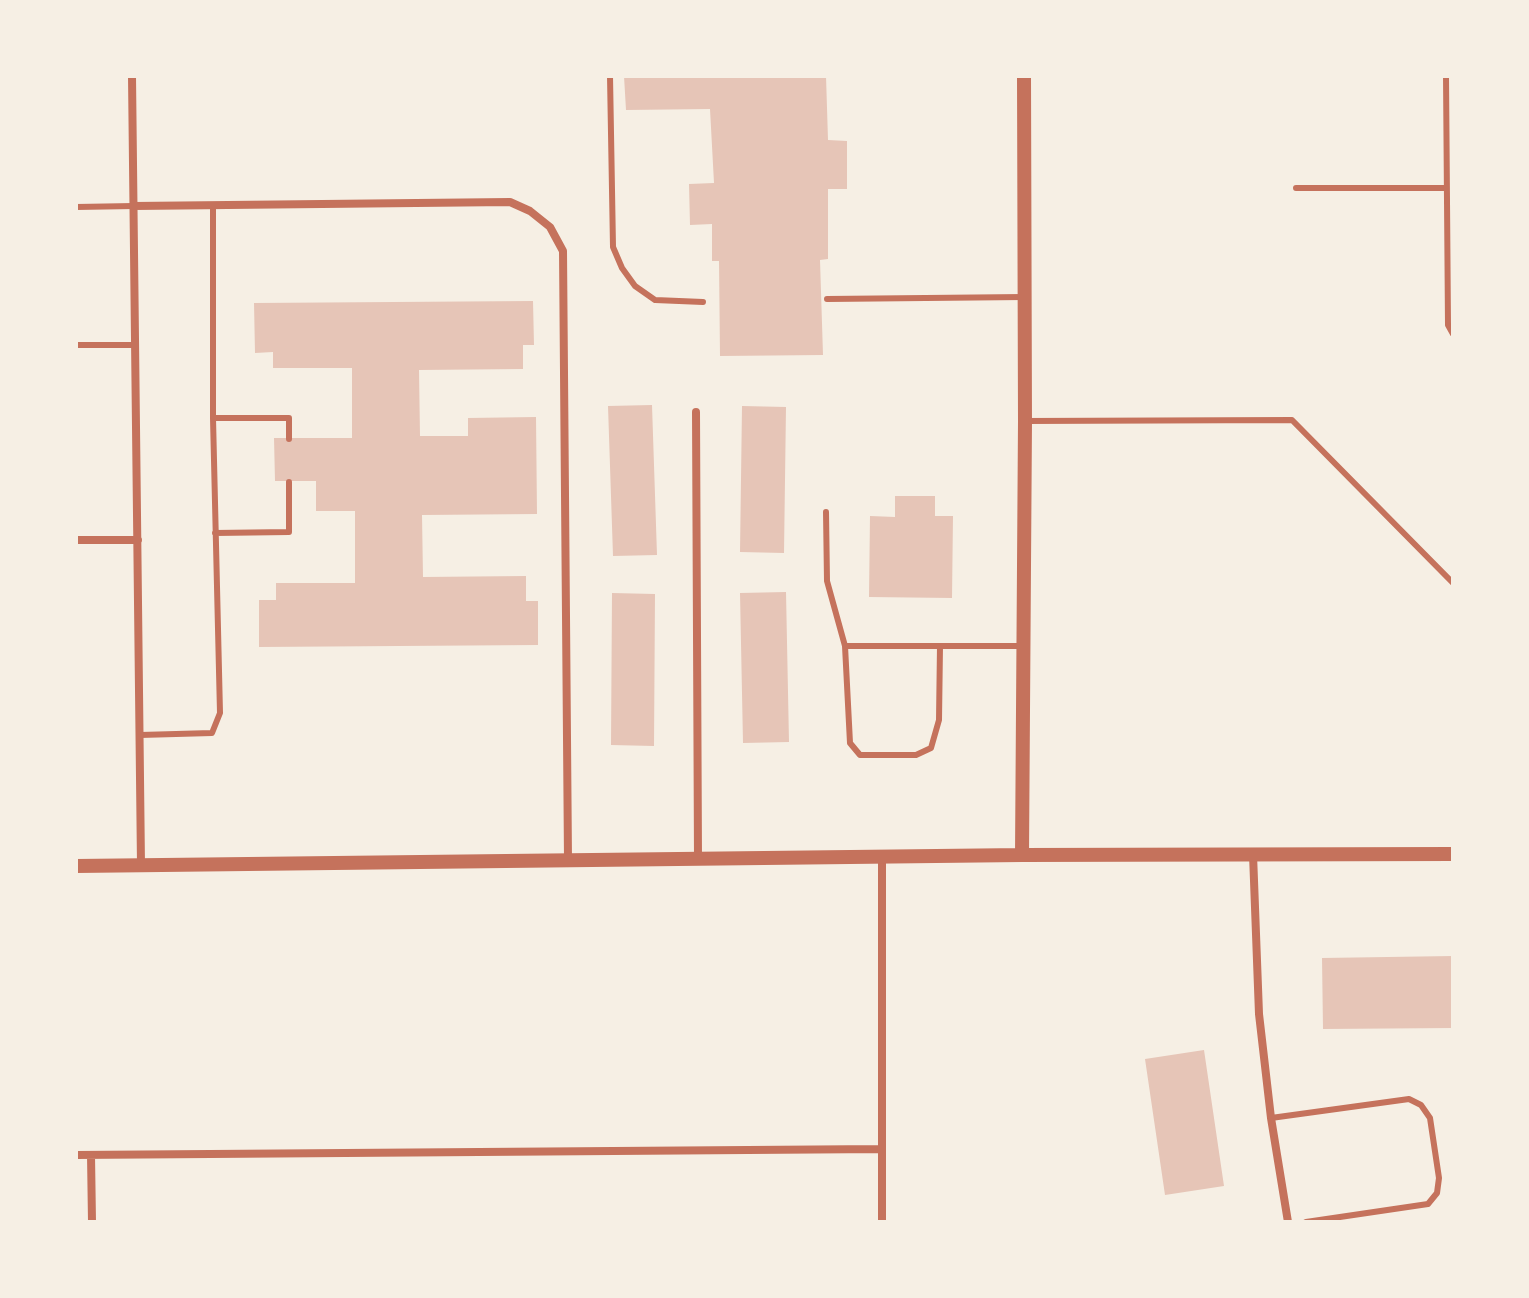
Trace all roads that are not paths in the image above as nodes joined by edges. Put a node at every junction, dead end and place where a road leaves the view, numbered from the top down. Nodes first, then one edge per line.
1 (132, 76) edge
2 (610, 76) edge
3 (1024, 76) edge
4 (1446, 76) edge
5 (1296, 188) dead end
6 (1446, 188) junction
7 (213, 205) junction
8 (134, 206) junction
9 (76, 207) edge
10 (1024, 297) junction
11 (827, 299) dead end
12 (703, 302) dead end
13 (1453, 334) edge
14 (76, 345) edge
15 (135, 345) junction
16 (696, 412) dead end
17 (213, 418) junction
18 (1025, 421) junction
19 (289, 439) dead end
20 (289, 482) dead end
21 (826, 512) dead end
22 (215, 533) junction
23 (76, 540) edge
24 (138, 540) junction
25 (1453, 583) edge
26 (845, 646) junction
27 (940, 646) junction
28 (1024, 646) junction
29 (140, 735) junction
30 (1253, 854) junction
31 (1453, 854) edge
32 (1022, 855) junction
33 (882, 856) junction
34 (568, 859) junction
35 (698, 859) junction
36 (141, 865) junction
37 (76, 866) edge
38 (1271, 1118) junction
39 (882, 1149) junction
40 (76, 1155) edge
41 (91, 1155) junction
42 (92, 1222) edge
43 (882, 1222) edge
44 (1288, 1222) edge
45 (1306, 1222) edge

1 - 8 street
2 - 12 lane
3 - 10 street
4 - 6 lane
5 - 6 lane
6 - 13 lane
7 - 8 street
7 - 17 lane
7 - 34 street
8 - 9 lane
8 - 15 street
10 - 11 lane
10 - 18 street
14 - 15 lane
15 - 24 street
16 - 35 street
17 - 19 lane
17 - 22 lane
18 - 25 lane
18 - 28 street
20 - 22 lane
21 - 26 lane
22 - 29 lane
23 - 24 street
24 - 29 street
26 - 27 lane
26 - 27 lane
27 - 28 lane
28 - 32 street
29 - 36 street
30 - 31 street
30 - 32 street
30 - 38 street
32 - 33 street
33 - 35 street
33 - 39 street
34 - 35 street
34 - 36 street
36 - 37 street
38 - 44 street
38 - 45 lane
39 - 41 street
39 - 43 street
40 - 41 street
41 - 42 street

